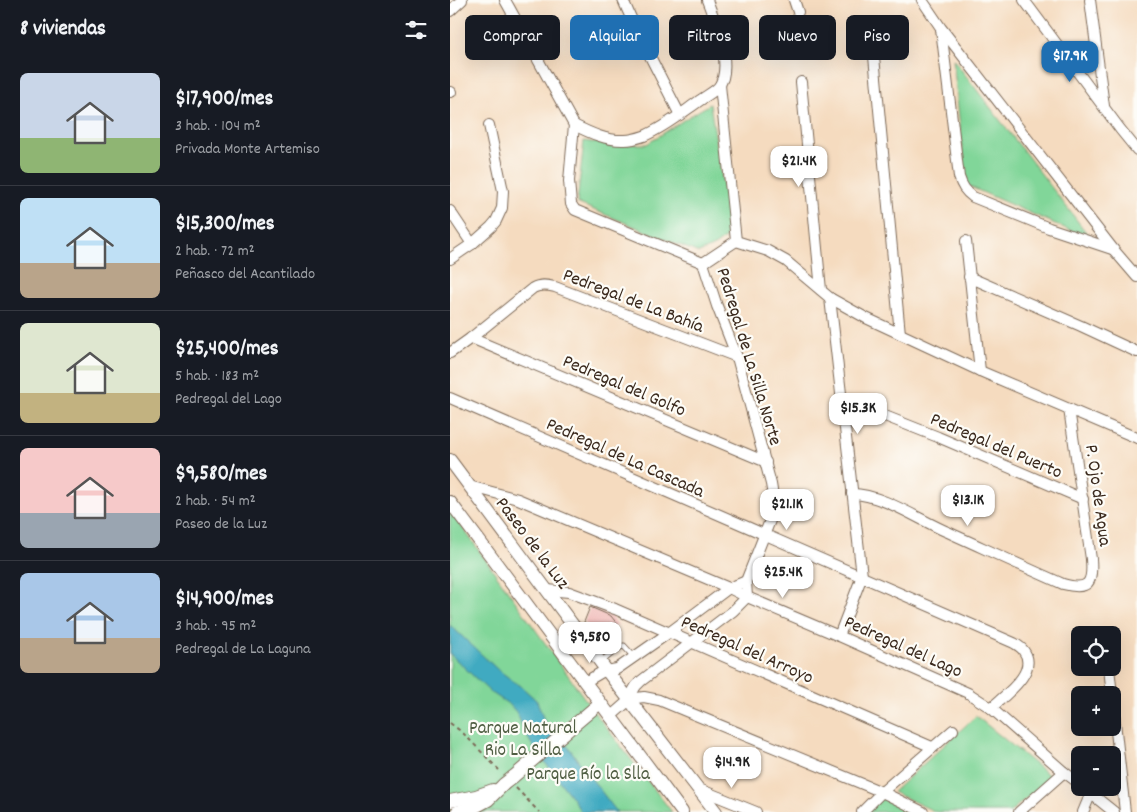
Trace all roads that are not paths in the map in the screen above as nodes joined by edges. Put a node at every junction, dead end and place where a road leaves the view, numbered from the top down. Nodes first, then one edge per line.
1 (462, 0) edge
2 (505, 0) edge
3 (518, 0) edge
4 (623, 0) edge
5 (707, 0) edge
6 (794, 0) edge
7 (922, 0) edge
8 (1024, 0) edge
9 (1090, 0) edge
10 (450, 11) edge
11 (512, 11) junction
12 (798, 12) dead end
13 (941, 28) junction
14 (874, 60) edge
15 (801, 82) dead end
16 (720, 85) junction
17 (1104, 108) junction
18 (680, 115) junction
19 (489, 125) dead end
20 (574, 125) junction
21 (1137, 150) edge
22 (450, 210) edge
23 (736, 241) junction
24 (966, 241) dead end
25 (472, 244) junction
26 (1113, 249) junction
27 (450, 259) edge
28 (703, 263) junction
29 (970, 277) junction
30 (1137, 277) edge
31 (821, 290) junction
32 (830, 298) junction
33 (900, 334) junction
34 (471, 338) junction
35 (1137, 352) edge
36 (450, 353) edge
37 (736, 357) junction
38 (980, 370) junction
39 (450, 398) edge
40 (842, 399) junction
41 (1070, 409) junction
42 (1137, 438) edge
43 (450, 460) edge
44 (766, 462) junction
45 (469, 486) junction
46 (852, 494) junction
47 (1083, 499) junction
48 (450, 502) edge
49 (764, 535) junction
50 (862, 576) junction
51 (746, 581) junction
52 (729, 588) junction
53 (547, 590) junction
54 (747, 597) junction
55 (670, 632) junction
56 (839, 636) junction
57 (693, 642) junction
58 (634, 658) junction
59 (603, 666) junction
60 (585, 682) junction
61 (628, 699) junction
62 (596, 706) junction
63 (991, 708) junction
64 (610, 717) junction
65 (953, 730) dead end
66 (1117, 736) edge
67 (932, 747) junction
68 (1064, 772) junction
69 (1071, 777) edge
70 (509, 781) junction
71 (699, 789) junction
72 (882, 792) junction
73 (1087, 796) edge
74 (1095, 796) edge
75 (450, 801) edge
76 (457, 812) edge
77 (682, 812) edge
78 (716, 812) edge
79 (756, 812) edge
80 (862, 812) edge
81 (923, 812) edge
82 (1019, 812) edge
83 (1083, 812) edge
84 (1114, 812) edge
85 (1125, 812) edge

1 - 10 street
2 - 11 street
3 - 11 street
4 - 18 street
5 - 16 street
6 - 12 street
7 - 13 street
8 - 17 street
9 - 17 street
11 - 20 street
13 - 26 street
13 - 26 street
14 - 33 street
15 - 31 street
16 - 18 street
16 - 23 street
17 - 21 street
18 - 20 street
19 - 25 street
20 - 28 street
22 - 25 street
23 - 28 street, Pedregal de La Silla Norte
23 - 31 street, Pedregal de La Silla Norte
24 - 29 street
25 - 27 street
26 - 30 street
28 - 37 street, Pedregal de La Silla Norte
29 - 35 street
29 - 38 street
31 - 32 street, Pedregal de La Silla Norte
32 - 33 street, Pedregal de La Silla Norte
32 - 40 street
33 - 38 street, Pedregal de La Silla Norte
34 - 36 street, Pedregal de La Bahía
34 - 37 street, Pedregal de La Bahía
34 - 44 street, Pedregal del Golfo
37 - 44 street, Pedregal de La Silla Norte
38 - 41 street, Pedregal de La Silla Norte
39 - 49 street, Pedregal de La Cascada
40 - 46 street
40 - 47 street, Pedregal del Puerto
41 - 42 street, Pedregal de La Silla Norte
41 - 47 street, P. Ojo de Agua
43 - 45 street, Paseo de la Luz
44 - 49 street, Pedregal de La Silla Norte
45 - 52 street, Pedregal del Lago
45 - 53 street, Paseo de la Luz
46 - 47 street, P. Ojo de Agua
46 - 50 street
48 - 60 street
49 - 50 street, Pedregal de La Cascada
49 - 51 street, Pedregal de La Silla Norte
50 - 56 street
50 - 63 street, Pedregal de La Cascada
51 - 52 street
51 - 54 street, Pedregal de La Silla Norte
52 - 54 street, Pedregal del Lago
52 - 55 street
53 - 55 street, Pedregal del Arroyo
53 - 59 street, Paseo de la Luz
54 - 56 street, Pedregal del Lago
54 - 57 street
55 - 57 street, Pedregal del Arroyo
55 - 58 street
56 - 63 street, Pedregal del Lago
57 - 61 street
57 - 67 street, Pedregal del Arroyo
58 - 59 street
58 - 59 lane
59 - 60 street
59 - 61 street, Paseo de la Luz
60 - 62 street
61 - 64 street
61 - 71 street, Paseo de la Luz
61 - 72 street
62 - 64 street
62 - 70 street
63 - 68 street, Pedregal del Lago
64 - 77 street
65 - 67 street
66 - 85 street
67 - 72 street
68 - 69 street, Pedregal del Lago
68 - 82 street
70 - 75 street
70 - 76 street
71 - 78 street, Paseo de la Luz
71 - 79 street
72 - 80 street
72 - 81 street
73 - 83 street
74 - 84 street

